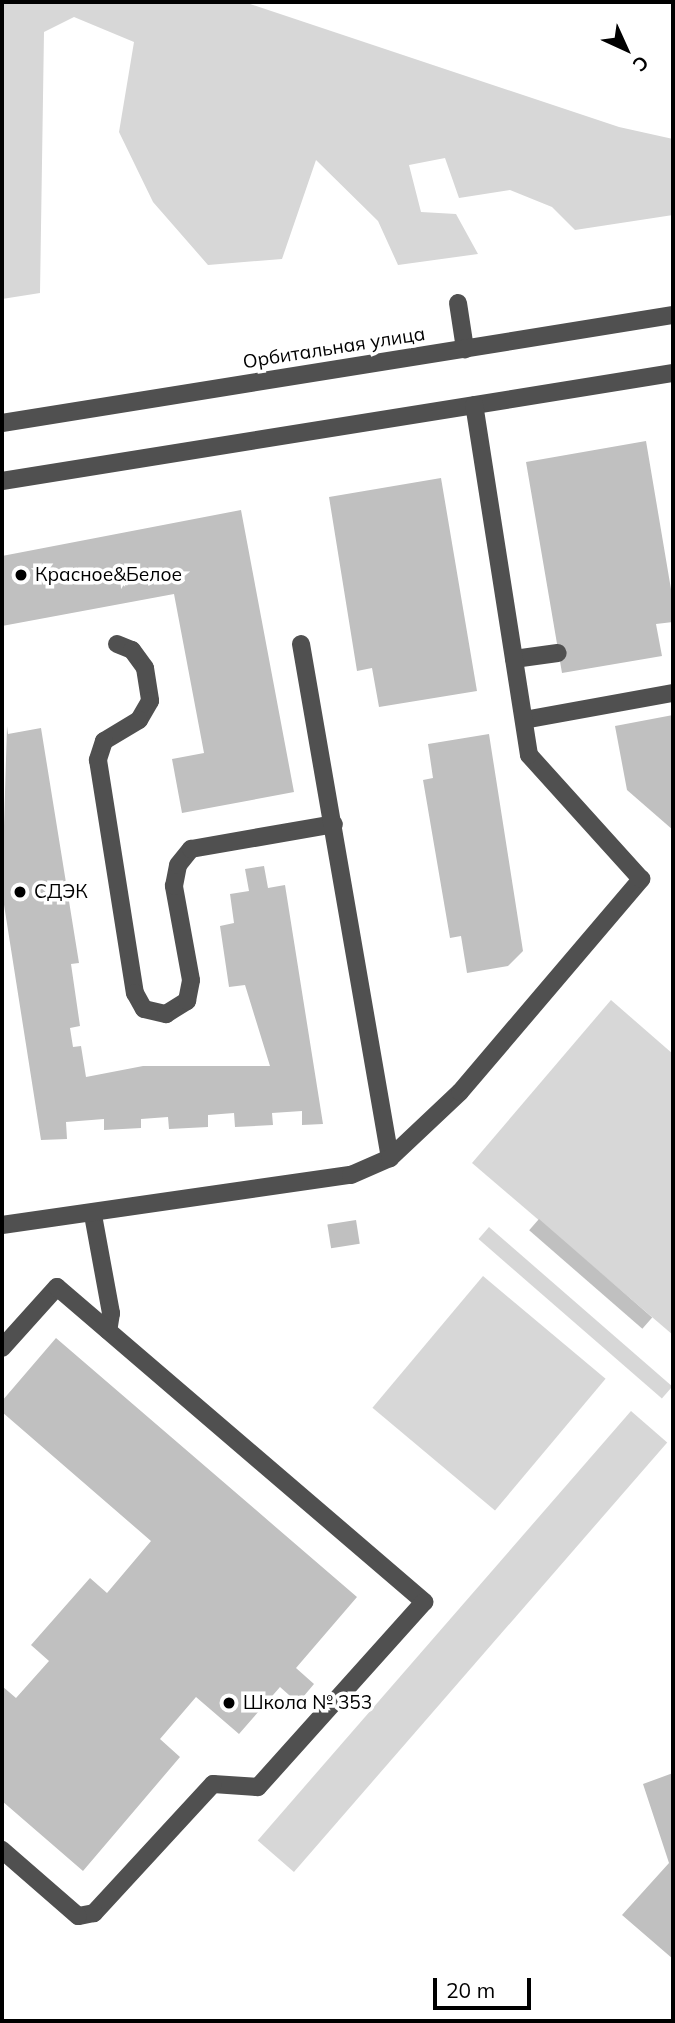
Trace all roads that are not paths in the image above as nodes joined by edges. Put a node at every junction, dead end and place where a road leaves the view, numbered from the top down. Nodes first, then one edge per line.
1 (457, 303) dead end
2 (673, 315) edge
3 (465, 349) junction
4 (673, 373) edge
5 (474, 405) junction
6 (2, 423) edge
7 (2, 481) edge
8 (301, 643) dead end
9 (117, 644) dead end
10 (558, 653) dead end
11 (514, 659) junction
12 (673, 692) edge
13 (524, 720) junction
14 (334, 824) junction
15 (390, 1158) junction
16 (93, 1215) junction
17 (2, 1225) edge
18 (108, 1331) junction
19 (2, 1349) edge
20 (2, 1850) edge

1 - 3 street
2 - 3 street, Орбитальная улица
3 - 6 street, Орбитальная улица
4 - 5 street
5 - 7 street
5 - 11 street
8 - 14 street
9 - 14 street
10 - 11 street
11 - 13 street
12 - 13 street
13 - 15 street
14 - 15 street
15 - 16 street
16 - 17 street
16 - 18 street
18 - 19 street
18 - 20 street

